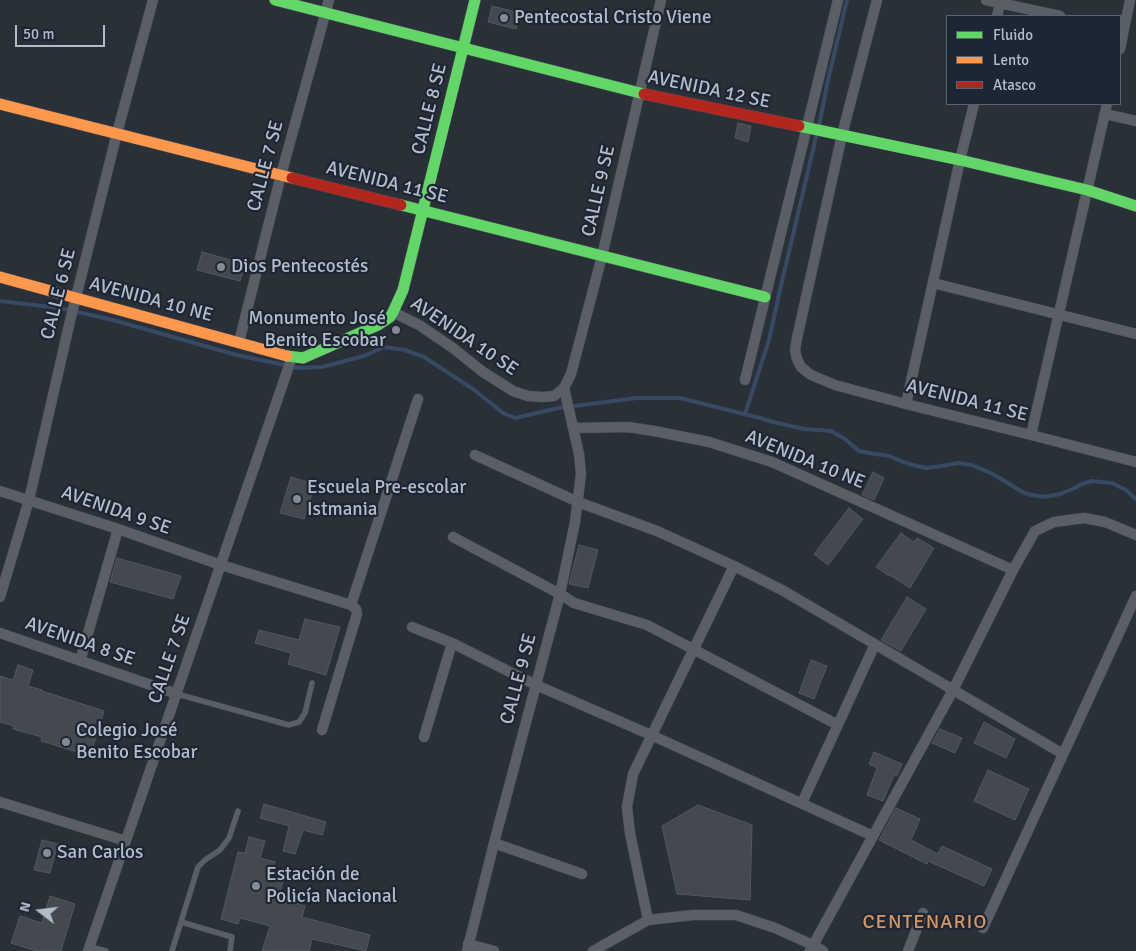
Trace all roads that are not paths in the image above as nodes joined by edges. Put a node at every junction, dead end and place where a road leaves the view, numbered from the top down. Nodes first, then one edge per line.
1 (153, 0) edge
2 (275, 0) edge
3 (329, 0) edge
4 (475, 0) edge
5 (661, 0) edge
6 (838, 0) edge
7 (877, 0) edge
8 (986, 0) edge
9 (1130, 0) edge
10 (1001, 2) edge
11 (326, 13) junction
12 (997, 15) edge
13 (1056, 15) edge
14 (1122, 30) edge
15 (1136, 31) edge
16 (463, 47) junction
17 (640, 93) junction
18 (0, 104) edge
19 (974, 105) edge
20 (1106, 109) edge
21 (1136, 121) edge
22 (809, 129) junction
23 (117, 133) junction
24 (842, 135) junction
25 (960, 160) junction
26 (282, 175) junction
27 (1087, 190) junction
28 (1136, 206) edge
29 (423, 210) junction
30 (602, 256) junction
31 (0, 277) edge
32 (933, 283) junction
33 (765, 297) junction
34 (76, 300) junction
35 (394, 312) junction
36 (1058, 315) junction
37 (1136, 334) edge
38 (239, 342) junction
39 (291, 361) junction
40 (744, 380) dead end
41 (565, 393) junction
42 (418, 399) dead end
43 (906, 404) junction
44 (573, 428) junction
45 (1031, 434) junction
46 (475, 455) dead end
47 (1136, 462) edge
48 (0, 491) edge
49 (29, 500) junction
50 (578, 502) junction
51 (118, 529) junction
52 (1136, 534) edge
53 (453, 537) dead end
54 (221, 565) junction
55 (734, 566) junction
56 (1013, 570) junction
57 (560, 594) junction
58 (1136, 596) edge
59 (0, 597) edge
60 (351, 605) junction
61 (412, 627) dead end
62 (0, 633) edge
63 (452, 643) junction
64 (875, 644) junction
65 (694, 649) junction
66 (80, 661) junction
67 (312, 683) dead end
68 (536, 684) junction
69 (953, 690) junction
70 (177, 694) junction
71 (838, 725) junction
72 (322, 730) dead end
73 (651, 735) junction
74 (424, 737) dead end
75 (1063, 754) junction
76 (0, 802) edge
77 (802, 803) junction
78 (238, 811) dead end
79 (873, 836) junction
80 (126, 842) junction
81 (494, 843) junction
82 (582, 874) dead end
83 (923, 913) dead end
84 (648, 920) junction
85 (181, 922) junction
86 (983, 928) dead end
87 (467, 948) edge
88 (812, 948) edge
89 (89, 949) edge
90 (106, 951) edge
91 (172, 951) edge
92 (230, 951) edge
93 (494, 951) edge
94 (593, 951) edge
95 (823, 951) edge
96 (908, 951) edge

1 - 23 street, CALLE 6 SE
2 - 11 street, AVENIDA 12 SE
3 - 11 street, CALLE 7 SE
4 - 16 street, CALLE 8 SE
5 - 17 street, CALLE 9 SE
6 - 22 street
7 - 24 street
8 - 10 street
9 - 14 street
10 - 12 street
10 - 13 street
11 - 16 street, AVENIDA 12 SE
11 - 26 street, CALLE 7 SE
14 - 15 street
16 - 17 street, AVENIDA 12 SE
16 - 29 street, CALLE 8 SE
17 - 22 street, AVENIDA 12 SE
17 - 30 street, CALLE 9 SE
18 - 23 street, AVENIDA 11 SE
19 - 25 street
20 - 21 street
20 - 27 street
22 - 24 street, AVENIDA 12 SE
22 - 33 street
23 - 26 street, AVENIDA 11 SE
23 - 34 street, CALLE 6 SE
24 - 25 street, AVENIDA 12 SE
24 - 43 street, AVENIDA 11 SE
25 - 27 street, AVENIDA 12 SE
25 - 32 street
26 - 29 street, AVENIDA 11 SE
26 - 38 street, CALLE 7 SE
27 - 28 street, AVENIDA 12 SE
27 - 36 street
29 - 30 street, AVENIDA 11 SE
29 - 35 street, CALLE 8 SE
30 - 33 street, AVENIDA 11 SE
30 - 41 street, CALLE 9 SE
31 - 34 street, AVENIDA 10 NE
32 - 36 street
32 - 43 street
33 - 40 street
34 - 38 street, AVENIDA 10 NE
34 - 49 street, CALLE 6 SE
35 - 39 street, AVENIDA 10 SE
35 - 41 street, AVENIDA 10 SE
36 - 37 street
36 - 45 street
38 - 39 street, AVENIDA 10 NE
39 - 54 street, CALLE 7 SE
41 - 44 street, CALLE 9 SE
42 - 60 street
43 - 45 street, AVENIDA 11 SE
44 - 50 street, CALLE 9 SE
44 - 56 street, AVENIDA 10 NE
45 - 47 street, AVENIDA 11 SE
46 - 50 street
48 - 49 street, AVENIDA 9 SE
49 - 51 street, AVENIDA 9 SE
49 - 59 street, CALLE 6 SE
50 - 55 street
50 - 57 street, CALLE 9 SE
51 - 54 street, AVENIDA 9 SE
51 - 66 street
52 - 56 street
53 - 57 street
54 - 60 street, AVENIDA 9 SE
54 - 70 street, CALLE 7 SE
55 - 64 street
55 - 65 street
56 - 69 street
57 - 65 street
57 - 68 street, CALLE 9 SE
58 - 75 street
60 - 72 street
61 - 63 street
62 - 66 street, AVENIDA 8 SE
63 - 68 street
63 - 74 street
64 - 69 street
64 - 71 street
65 - 71 street
65 - 73 street
66 - 70 street, AVENIDA 8 SE
67 - 70 lane
68 - 73 street
68 - 81 street, CALLE 9 SE
69 - 75 street
69 - 79 street
70 - 80 street, CALLE 7 SE
71 - 77 street
73 - 77 street
73 - 84 street
75 - 86 street
76 - 80 street
77 - 79 street
78 - 85 lane
79 - 88 street
80 - 89 street, CALLE 7 SE
81 - 82 street
81 - 87 street, CALLE 9 SE
83 - 96 street
84 - 88 street
84 - 94 street
85 - 91 lane
85 - 92 lane
87 - 93 street
88 - 95 street
89 - 90 lane

